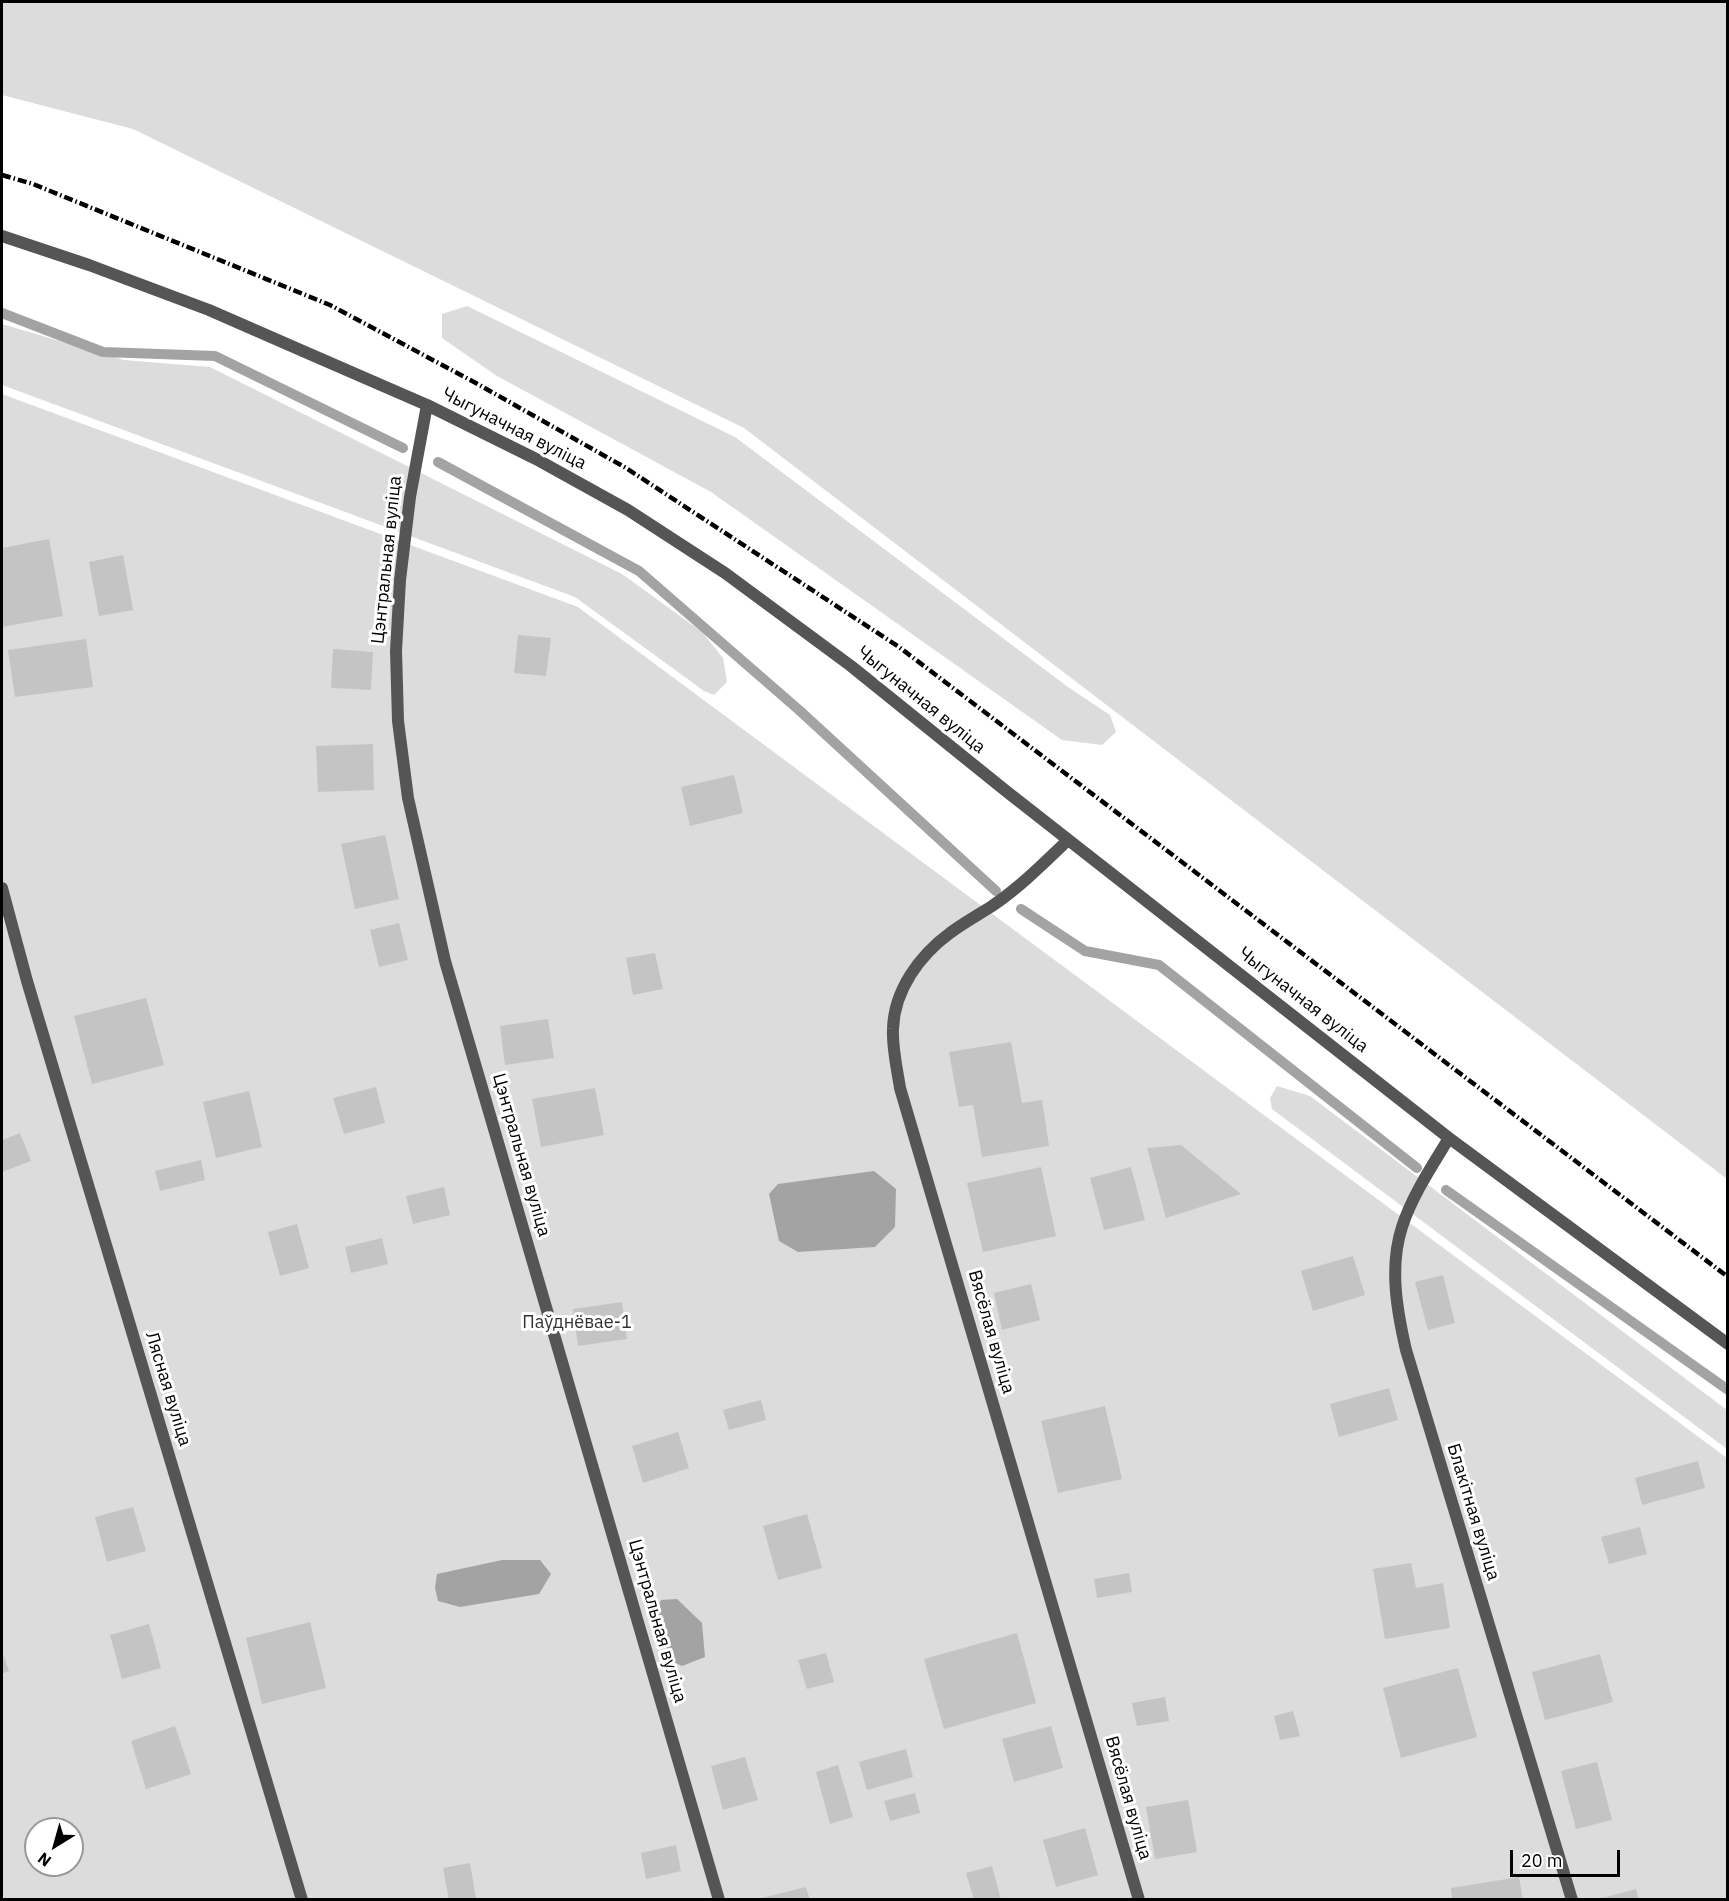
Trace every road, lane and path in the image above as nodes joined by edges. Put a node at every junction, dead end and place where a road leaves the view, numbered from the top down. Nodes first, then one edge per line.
1 (2, 236) edge
2 (427, 405) junction
3 (1068, 840) junction
4 (2, 888) edge
5 (1449, 1138) junction
6 (1728, 1344) edge
7 (302, 1899) edge
8 (719, 1899) edge
9 (1139, 1899) edge
10 (1572, 1899) edge

1 - 2 lane, Чыгуначная вуліца
2 - 3 lane, Чыгуначная вуліца
2 - 8 lane, Цэнтральная вуліца
3 - 5 lane, Чыгуначная вуліца
3 - 9 lane, Вясёлая вуліца
4 - 7 lane, Лясная вуліца
5 - 6 lane, Чыгуначная вуліца
5 - 10 lane, Блакітная вуліца

